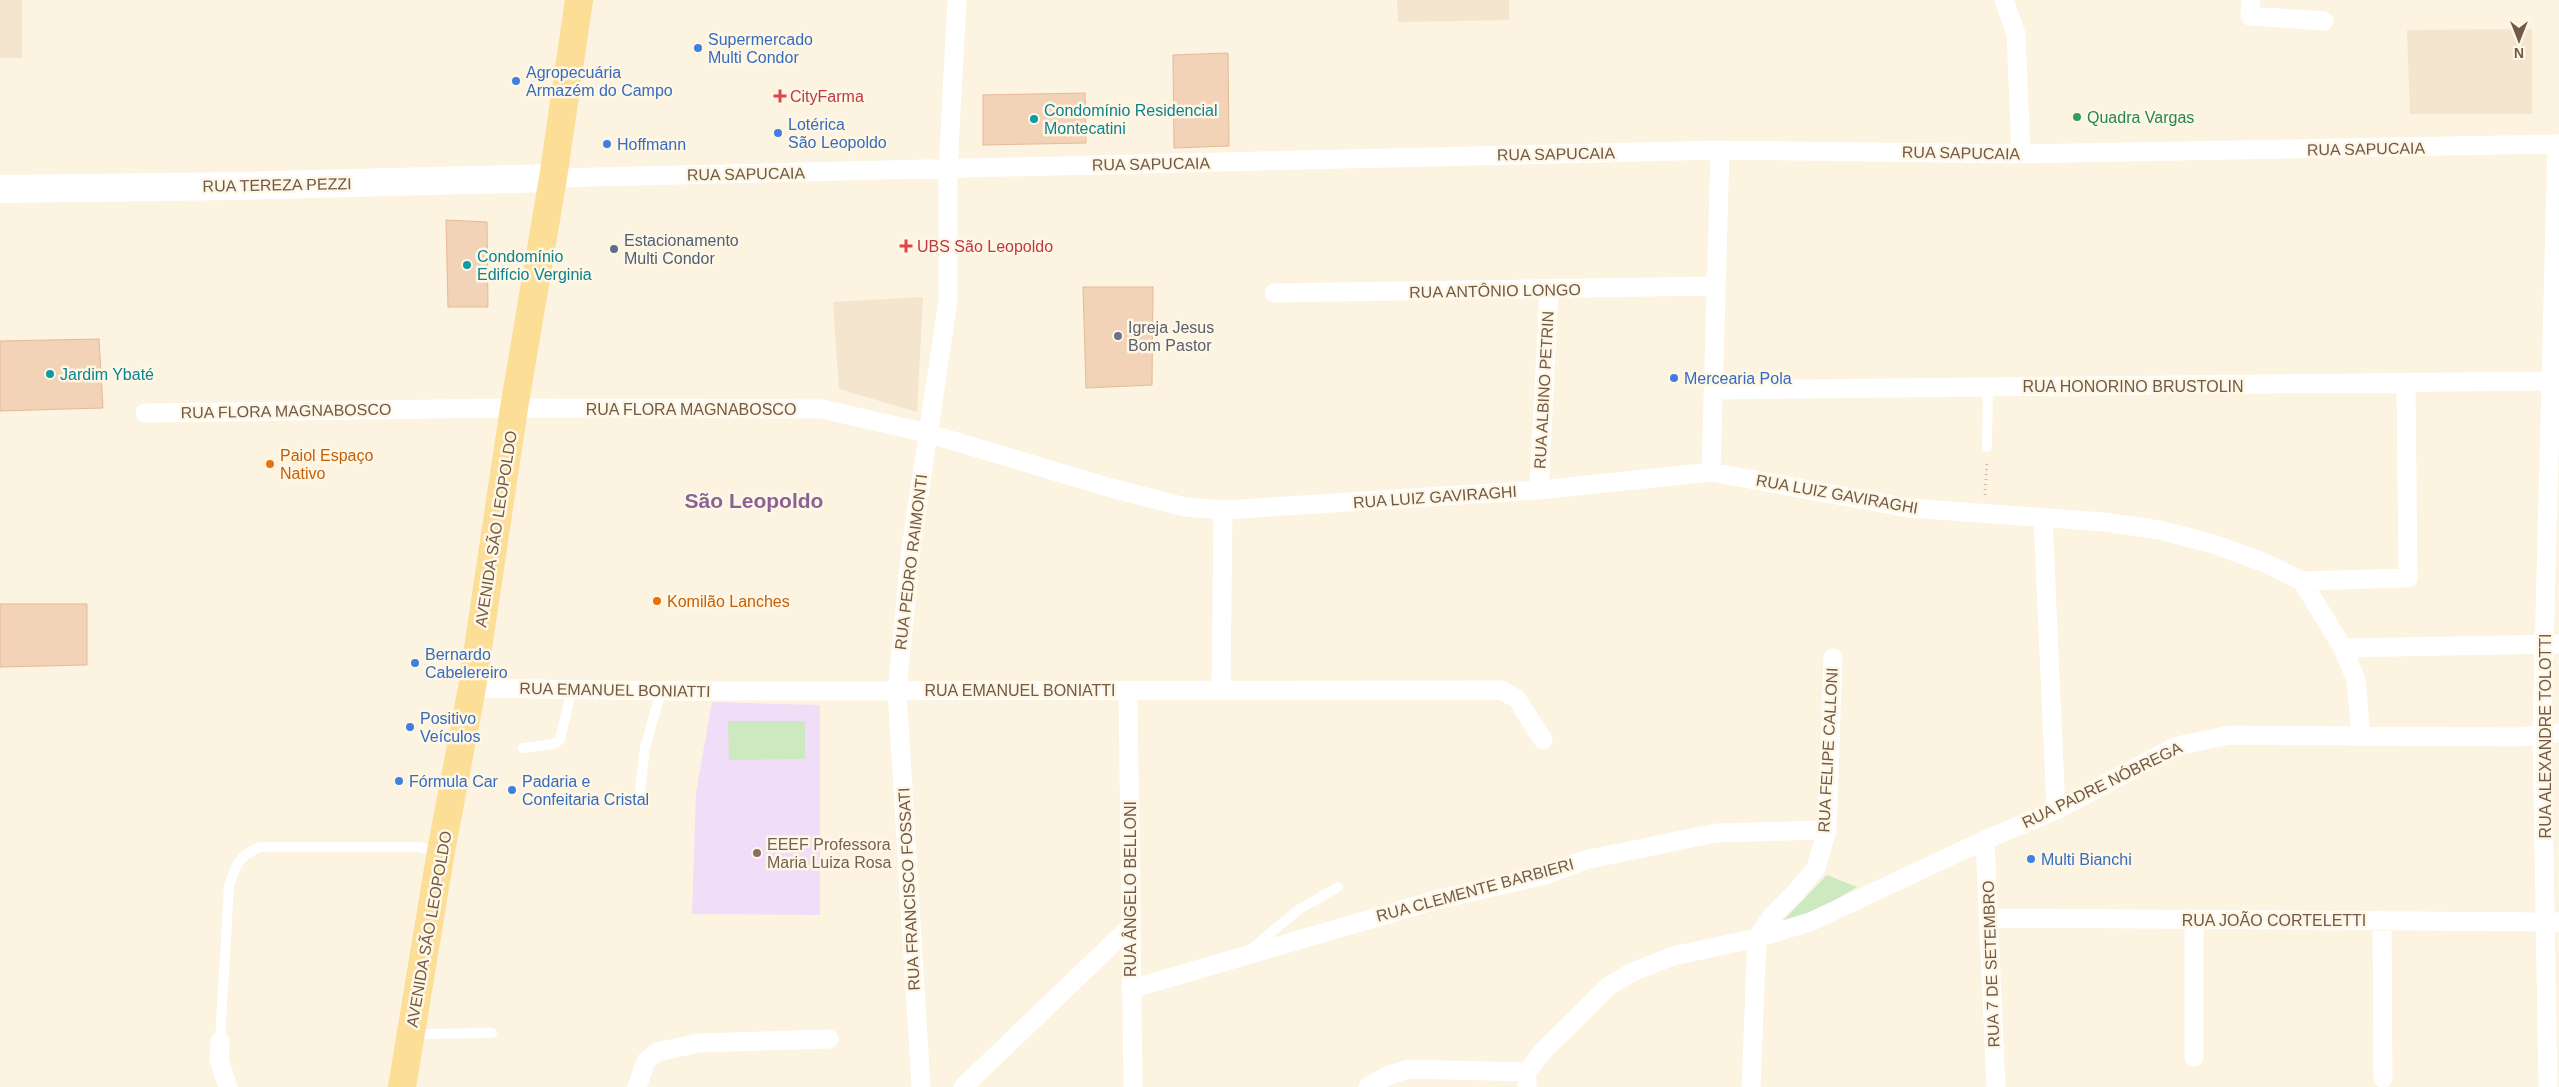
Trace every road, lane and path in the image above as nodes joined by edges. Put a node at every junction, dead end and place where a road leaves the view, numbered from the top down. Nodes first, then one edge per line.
1 (579, 0) edge
2 (957, 0) edge
3 (2004, 0) edge
4 (2250, 0) edge
5 (2324, 21) dead end
6 (2558, 144) edge
7 (1720, 150) junction
8 (2021, 154) junction
9 (948, 169) junction
10 (553, 178) junction
11 (0, 189) edge
12 (1716, 286) junction
13 (1549, 290) junction
14 (1274, 293) dead end
15 (2552, 381) junction
16 (2406, 383) junction
17 (1988, 387) junction
18 (1714, 390) junction
19 (514, 408) junction
20 (145, 413) dead end
21 (927, 433) junction
22 (1987, 447) joint
23 (1712, 472) junction
24 (1539, 490) junction
25 (1223, 510) junction
26 (1985, 513) junction
27 (2042, 518) junction
28 (2302, 581) junction
29 (2552, 643) edge
30 (2343, 648) junction
31 (1833, 658) dead end
32 (472, 688) junction
33 (572, 689) junction
34 (1221, 689) junction
35 (1128, 690) junction
36 (661, 691) junction
37 (897, 691) junction
38 (2551, 733) edge
39 (2361, 736) junction
40 (1543, 740) dead end
41 (523, 748) dead end
42 (639, 799) dead end
43 (2056, 810) junction
44 (1827, 830) junction
45 (1985, 840) junction
46 (441, 851) junction
47 (1338, 887) dead end
48 (1989, 918) junction
49 (2194, 920) junction
50 (2382, 920) junction
51 (2552, 922) edge
52 (1130, 927) junction
53 (1757, 938) junction
54 (1244, 954) junction
55 (1131, 989) junction
56 (492, 1033) dead end
57 (411, 1034) junction
58 (830, 1039) dead end
59 (220, 1041) joint
60 (2194, 1057) dead end
61 (2383, 1078) dead end
62 (1527, 1080) edge
63 (228, 1087) edge
64 (402, 1087) edge
65 (637, 1087) edge
66 (921, 1087) edge
67 (963, 1087) edge
68 (1133, 1087) edge
69 (1368, 1087) edge
70 (1751, 1087) edge
71 (1996, 1087) edge
72 (2548, 1087) edge

1 - 10 main road, AVENIDA SÃO LEOPOLDO
2 - 9 street, RUA PEDRO RAIMONTI
3 - 8 street
4 - 5 street
6 - 8 street, RUA SAPUCAIA
6 - 15 street, RUA ALEXANDRE TOLOTTI
7 - 8 street, RUA SAPUCAIA
7 - 9 street, RUA SAPUCAIA
7 - 12 street
9 - 10 street, RUA SAPUCAIA
9 - 21 street, RUA PEDRO RAIMONTI
10 - 11 street, RUA TEREZA PEZZI
10 - 19 main road, AVENIDA SÃO LEOPOLDO
12 - 13 street, RUA ANTÔNIO LONGO
12 - 18 street
13 - 14 street, RUA ANTÔNIO LONGO
13 - 24 street, RUA ALBINO PETRIN
15 - 16 street, RUA HONORINO BRUSTOLIN
15 - 29 street, RUA ALEXANDRE TOLOTTI
16 - 17 street, RUA HONORINO BRUSTOLIN
16 - 28 street
17 - 18 street, RUA HONORINO BRUSTOLIN
17 - 22 lane
18 - 23 street
19 - 20 street, RUA FLORA MAGNABOSCO
19 - 21 street, RUA FLORA MAGNABOSCO
19 - 32 main road, AVENIDA SÃO LEOPOLDO
21 - 25 street, RUA FLORA MAGNABOSCO
21 - 37 street, RUA PEDRO RAIMONTI
22 - 26 path
23 - 24 street, RUA LUIZ GAVIRAGHI
23 - 26 street, RUA LUIZ GAVIRAGHI
24 - 25 street, RUA LUIZ GAVIRAGHI
25 - 34 street
26 - 27 street, RUA LUIZ GAVIRAGHI
27 - 28 street, RUA LUIZ GAVIRAGHI
27 - 43 street
28 - 30 street
29 - 30 street
29 - 38 street, RUA ALEXANDRE TOLOTTI
30 - 39 street
31 - 44 street, RUA FELIPE CALLONI
32 - 33 street, RUA EMANUEL BONIATTI
32 - 46 main road, AVENIDA SÃO LEOPOLDO
33 - 36 street, RUA EMANUEL BONIATTI
33 - 41 lane
34 - 35 street, RUA EMANUEL BONIATTI
34 - 40 street, RUA EMANUEL BONIATTI
35 - 37 street, RUA EMANUEL BONIATTI
35 - 52 street, RUA ÂNGELO BELLONI
36 - 37 street, RUA EMANUEL BONIATTI
36 - 42 lane
37 - 66 street, RUA FRANCISCO FOSSATI
38 - 39 street, RUA PADRE NÓBREGA
38 - 51 street, RUA ALEXANDRE TOLOTTI
39 - 43 street, RUA PADRE NÓBREGA
43 - 45 street, RUA PADRE NÓBREGA
44 - 53 street, RUA FELIPE CALLONI
44 - 54 street, RUA CLEMENTE BARBIERI
45 - 48 street, RUA 7 DE SETEMBRO
45 - 53 street, RUA PADRE NÓBREGA
46 - 57 main road, AVENIDA SÃO LEOPOLDO
46 - 59 lane
47 - 54 lane
48 - 49 street, RUA JOÃO CORTELETTI
48 - 71 street, RUA 7 DE SETEMBRO
49 - 50 street, RUA JOÃO CORTELETTI
49 - 60 street
50 - 51 street, RUA JOÃO CORTELETTI
50 - 61 street
51 - 72 street, RUA ALEXANDRE TOLOTTI
52 - 55 street, RUA ÂNGELO BELLONI
52 - 67 street
53 - 62 street, RUA PADRE NÓBREGA
53 - 70 street
54 - 55 street, RUA CLEMENTE BARBIERI
55 - 68 street, RUA ÂNGELO BELLONI
56 - 57 lane
57 - 64 main road, AVENIDA SÃO LEOPOLDO
58 - 65 street
59 - 63 street
62 - 69 street

